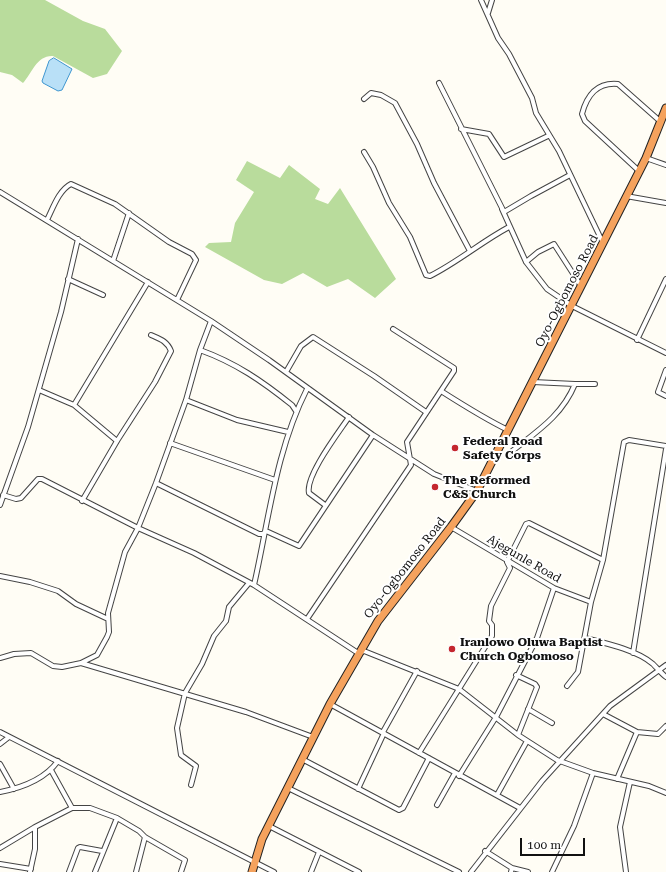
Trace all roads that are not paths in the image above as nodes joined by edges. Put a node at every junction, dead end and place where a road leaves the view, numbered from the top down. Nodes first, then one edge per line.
1 (481, 0) edge
2 (492, 0) edge
3 (488, 13) junction
4 (439, 84) dead end
5 (364, 99) dead end
6 (666, 108) edge
7 (660, 122) junction
8 (461, 130) junction
9 (548, 136) junction
10 (364, 152) dead end
11 (646, 158) junction
12 (666, 165) edge
13 (639, 171) junction
14 (570, 175) junction
15 (0, 192) edge
16 (626, 196) junction
17 (666, 203) edge
18 (502, 209) junction
19 (129, 213) junction
20 (47, 220) junction
21 (509, 226) junction
22 (78, 239) junction
23 (603, 244) junction
24 (470, 251) junction
25 (113, 261) junction
26 (526, 262) junction
27 (68, 279) junction
28 (666, 279) edge
29 (148, 282) junction
30 (581, 287) junction
31 (103, 296) dead end
32 (177, 300) junction
33 (572, 306) junction
34 (211, 321) junction
35 (393, 330) dead end
36 (151, 335) dead end
37 (637, 340) junction
38 (200, 350) junction
39 (666, 353) edge
40 (666, 370) edge
41 (286, 372) junction
42 (533, 382) junction
43 (575, 384) junction
44 (595, 384) dead end
45 (307, 389) junction
46 (39, 390) junction
47 (441, 391) junction
48 (666, 396) edge
49 (186, 400) junction
50 (74, 405) junction
51 (296, 411) junction
52 (426, 412) junction
53 (350, 417) junction
54 (508, 430) junction
55 (288, 432) junction
56 (373, 435) junction
57 (117, 441) junction
58 (170, 443) junction
59 (666, 447) edge
60 (511, 452) dead end
61 (410, 457) junction
62 (275, 480) junction
63 (156, 484) junction
64 (477, 491) junction
65 (3, 496) junction
66 (82, 501) junction
67 (0, 505) edge
68 (325, 505) junction
69 (451, 527) junction
70 (138, 528) junction
71 (266, 531) junction
72 (603, 560) junction
73 (507, 562) junction
74 (0, 576) edge
75 (250, 583) junction
76 (254, 585) junction
77 (554, 588) junction
78 (591, 602) junction
79 (307, 619) junction
80 (108, 620) junction
81 (585, 638) junction
82 (358, 653) junction
83 (633, 653) junction
84 (0, 658) edge
85 (81, 663) junction
86 (666, 665) edge
87 (658, 670) junction
88 (417, 671) junction
89 (516, 674) junction
90 (666, 677) edge
91 (567, 686) dead end
92 (459, 689) junction
93 (185, 693) junction
94 (330, 704) junction
95 (528, 709) junction
96 (603, 714) junction
97 (496, 717) junction
98 (552, 723) dead end
99 (666, 726) edge
100 (0, 732) edge
101 (637, 732) junction
102 (384, 733) junction
103 (518, 735) junction
104 (9, 736) junction
105 (313, 737) junction
106 (527, 741) junction
107 (0, 744) edge
108 (420, 754) junction
109 (429, 758) junction
110 (301, 759) junction
111 (58, 761) junction
112 (561, 761) junction
113 (0, 764) edge
114 (51, 770) junction
115 (593, 773) junction
116 (457, 775) junction
117 (617, 779) junction
118 (630, 782) junction
119 (191, 785) dead end
120 (288, 788) junction
121 (14, 789) junction
122 (358, 789) junction
123 (0, 792) edge
124 (666, 793) edge
125 (497, 795) junction
126 (437, 805) dead end
127 (72, 808) junction
128 (520, 808) junction
129 (116, 818) junction
130 (269, 826) junction
131 (35, 827) junction
132 (145, 837) junction
133 (0, 848) edge
134 (102, 851) junction
135 (485, 851) junction
136 (319, 852) junction
137 (254, 862) junction
138 (0, 864) edge
139 (512, 870) edge
140 (30, 871) edge
141 (69, 872) edge
142 (95, 872) edge
143 (136, 872) edge
144 (182, 872) edge
145 (252, 872) edge
146 (274, 872) edge
147 (311, 872) edge
148 (358, 872) edge
149 (459, 872) edge
150 (471, 872) edge
151 (528, 872) edge
152 (552, 872) edge
153 (626, 872) edge

1 - 3 street
2 - 3 street
3 - 9 street
4 - 8 street
5 - 24 street
6 - 7 highway, Oyo-Ogbomoso Road
7 - 11 highway, Oyo-Ogbomoso Road
7 - 13 street
8 - 9 street
8 - 18 street
9 - 14 street
10 - 24 street
11 - 12 street
11 - 13 highway, Oyo-Ogbomoso Road
13 - 16 highway, Oyo-Ogbomoso Road
14 - 18 street
14 - 23 street
15 - 20 street
16 - 17 street
16 - 23 highway, Oyo-Ogbomoso Road
18 - 21 street
19 - 20 street
19 - 25 street
19 - 32 street
20 - 22 street
21 - 24 street
21 - 26 street
22 - 25 street
22 - 27 street
23 - 30 highway, Oyo-Ogbomoso Road
25 - 29 street
26 - 30 street
26 - 33 street
27 - 31 street
27 - 46 street
28 - 37 street
29 - 32 street
29 - 50 street
30 - 33 highway, Oyo-Ogbomoso Road
32 - 34 street
33 - 37 street
33 - 42 highway, Oyo-Ogbomoso Road
34 - 38 street
34 - 41 street
35 - 47 street
36 - 57 street
37 - 39 street
38 - 49 street
38 - 51 street
40 - 48 street
41 - 45 street
41 - 52 street
42 - 43 street
42 - 54 highway, Oyo-Ogbomoso Road
43 - 44 street
43 - 60 street
45 - 51 street
45 - 53 street
46 - 50 street
46 - 65 street
47 - 52 street
47 - 54 street
49 - 55 street
49 - 58 street
50 - 57 street
51 - 55 street
52 - 61 street
53 - 56 street
53 - 68 street
54 - 64 highway, Oyo-Ogbomoso Road
55 - 62 street
56 - 61 street
56 - 68 street
57 - 66 street
58 - 62 street
58 - 63 street
59 - 72 street
59 - 83 street
61 - 64 street
61 - 79 street
62 - 71 street
63 - 70 street
63 - 71 street
64 - 69 highway, Oyo-Ogbomoso Road
65 - 66 street
65 - 67 street
66 - 70 street
68 - 71 street
69 - 73 street, Ajegunle Road
69 - 82 highway, Oyo-Ogbomoso Road
70 - 75 street
70 - 80 street
71 - 76 street
72 - 73 street
72 - 78 street
73 - 77 street, Ajegunle Road
73 - 92 street
74 - 80 street
75 - 76 street
75 - 93 street
76 - 79 street
77 - 78 street, Ajegunle Road
77 - 89 street
78 - 81 street
79 - 82 street
80 - 85 street
81 - 83 street
81 - 91 street
82 - 88 street
82 - 94 highway, Oyo-Ogbomoso Road
83 - 87 street
84 - 85 street
85 - 93 street
86 - 87 street
87 - 90 street
87 - 96 street
88 - 92 street
88 - 102 street
89 - 95 street
89 - 97 street
92 - 97 street
92 - 108 street
93 - 105 street
93 - 119 street
94 - 102 street
94 - 105 highway, Oyo-Ogbomoso Road
95 - 98 street
95 - 103 street
96 - 101 street
96 - 112 street
97 - 103 street
97 - 116 street
99 - 101 street
100 - 104 street
101 - 117 street
102 - 108 street
102 - 122 street
103 - 106 street
104 - 107 street
104 - 111 street
105 - 110 highway, Oyo-Ogbomoso Road
106 - 112 street
106 - 125 street
108 - 109 street
109 - 116 street
109 - 122 street
110 - 120 highway, Oyo-Ogbomoso Road
110 - 122 street
111 - 114 street
111 - 137 street
112 - 115 street
112 - 128 street
113 - 121 street
114 - 121 street
114 - 127 street
115 - 117 street
115 - 152 street
116 - 125 street
116 - 126 street
117 - 118 street
118 - 124 street
118 - 153 street
120 - 130 highway, Oyo-Ogbomoso Road
120 - 149 street
121 - 123 street
125 - 128 street
127 - 129 street
127 - 131 street
128 - 135 street
129 - 132 street
129 - 134 street
130 - 136 street
130 - 137 highway, Oyo-Ogbomoso Road
131 - 133 street
131 - 140 street
132 - 143 street
132 - 144 street
134 - 141 street
134 - 142 street
135 - 139 street
135 - 150 street
136 - 147 street
136 - 148 street
137 - 145 highway, Oyo-Ogbomoso Road
137 - 146 street
138 - 140 street
139 - 151 street

